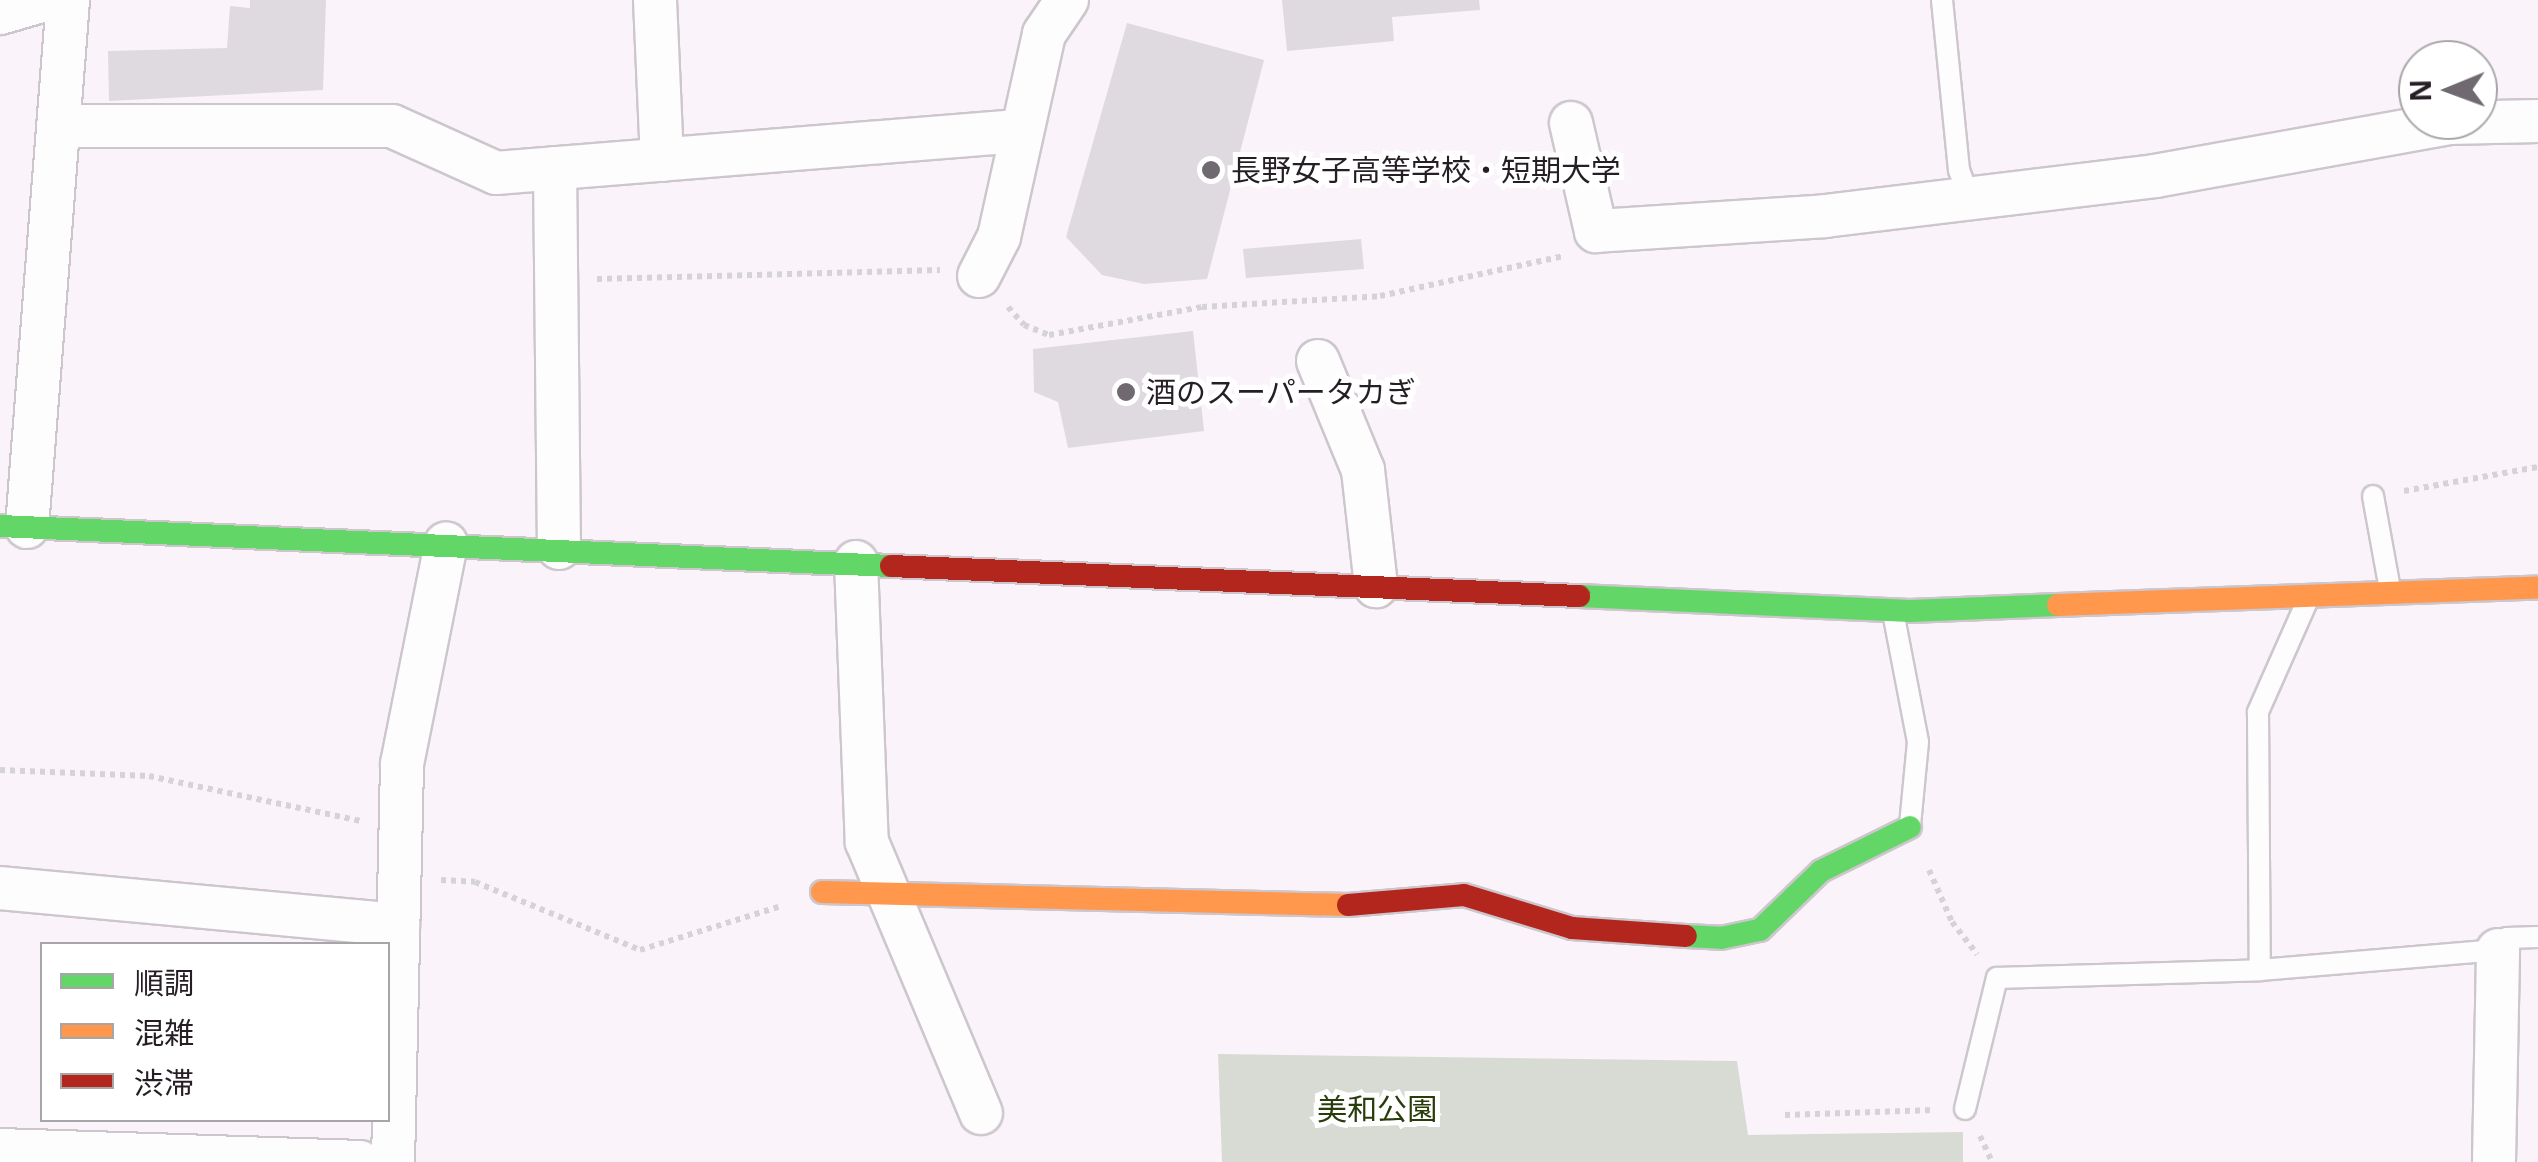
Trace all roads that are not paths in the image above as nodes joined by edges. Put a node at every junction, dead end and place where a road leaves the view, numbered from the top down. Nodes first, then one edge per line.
1 (45, 0) edge
2 (68, 0) edge
3 (655, 0) edge
4 (1066, 0) edge
5 (1942, 0) edge
6 (0, 13) edge
7 (2538, 121) edge
8 (1571, 122) dead end
9 (58, 126) junction
10 (1018, 131) junction
11 (662, 160) junction
12 (555, 168) junction
13 (1970, 198) junction
14 (978, 276) road end
15 (1318, 362) dead end
16 (2374, 496) road end
17 (14, 526) edge
18 (446, 543) junction
19 (559, 548) junction
20 (856, 562) junction
21 (1376, 586) junction
22 (2538, 587) edge
23 (2390, 592) junction
24 (2309, 597) junction
25 (1893, 610) junction
26 (1910, 827) joint
27 (0, 888) edge
28 (822, 892) road end
29 (890, 896) junction
30 (398, 925) junction
31 (2538, 937) edge
32 (2498, 950) junction
33 (2260, 970) junction
34 (1965, 1109) road end
35 (981, 1113) dead end
36 (0, 1150) edge
37 (360, 1162) edge
38 (392, 1162) edge
39 (2494, 1162) edge

1 - 6 street
2 - 9 street
3 - 11 street
4 - 10 street
5 - 13 lane
7 - 13 street
8 - 13 street
9 - 12 street
9 - 17 street
10 - 11 street
10 - 14 street
11 - 12 street
12 - 19 street
15 - 21 street
16 - 23 lane
17 - 18 street
18 - 19 street
18 - 30 street
19 - 20 street
20 - 21 street
20 - 29 street
21 - 25 street
22 - 23 street
23 - 24 street
24 - 25 street
24 - 33 lane
25 - 26 lane
26 - 29 street
27 - 30 street
28 - 29 street
29 - 35 street
30 - 38 street
31 - 32 lane
32 - 33 lane
32 - 39 street
33 - 34 lane
36 - 37 street

